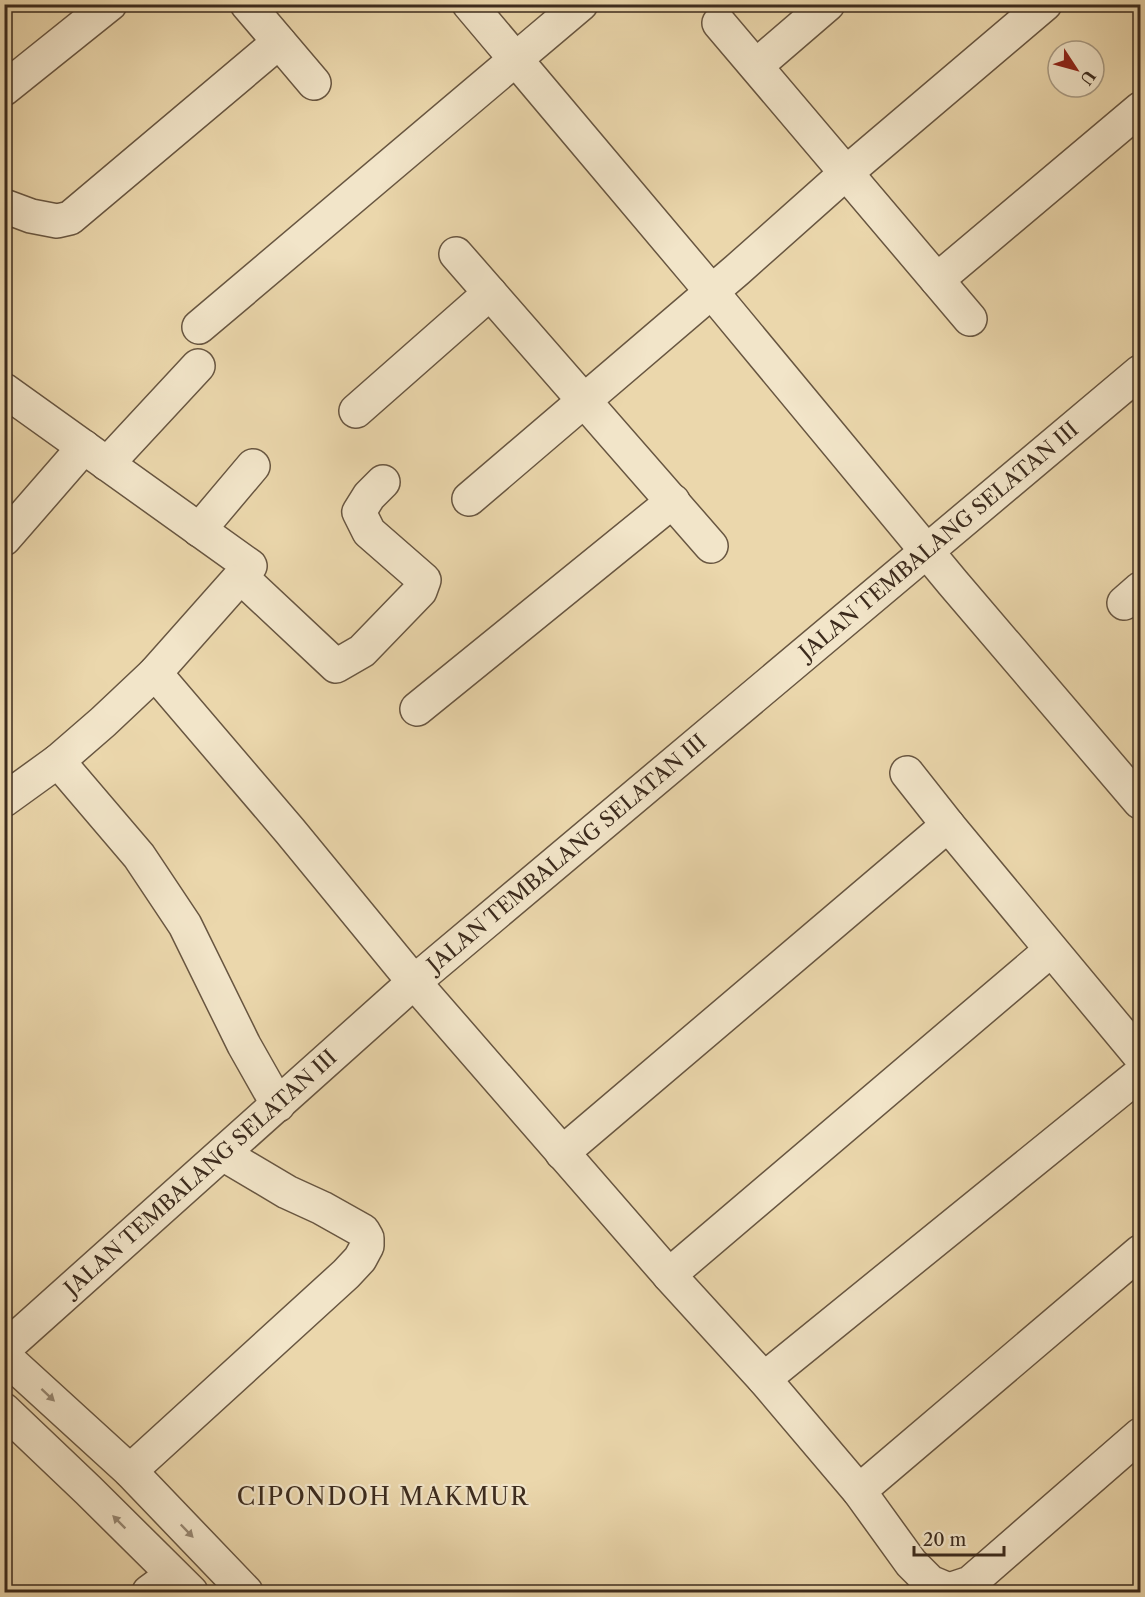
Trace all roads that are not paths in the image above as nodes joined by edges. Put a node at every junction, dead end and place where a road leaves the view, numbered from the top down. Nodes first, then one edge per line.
1 (110, 4) edge
2 (247, 4) edge
3 (469, 4) edge
4 (581, 4) edge
5 (828, 4) edge
6 (1045, 4) edge
7 (719, 23) dead end
8 (279, 42) junction
9 (516, 59) junction
10 (756, 66) junction
11 (314, 83) dead end
12 (4, 89) edge
13 (1140, 109) edge
14 (846, 173) junction
15 (4, 206) edge
16 (456, 254) dead end
17 (937, 280) junction
18 (711, 291) junction
19 (490, 293) junction
20 (970, 319) dead end
21 (199, 327) dead end
22 (198, 366) dead end
23 (1140, 372) edge
24 (4, 390) edge
25 (584, 400) junction
26 (356, 411) dead end
27 (96, 456) junction
28 (253, 466) dead end
29 (382, 482) dead end
30 (469, 499) dead end
31 (673, 501) junction
32 (199, 530) junction
33 (4, 539) edge
34 (711, 546) dead end
35 (927, 551) junction
36 (241, 577) junction
37 (155, 673) junction
38 (417, 709) dead end
39 (58, 761) junction
40 (907, 773) dead end
41 (4, 800) edge
42 (1140, 802) edge
43 (948, 825) junction
44 (1052, 950) junction
45 (414, 982) junction
46 (1140, 1056) edge
47 (1140, 1074) edge
48 (278, 1105) junction
49 (562, 1153) junction
50 (223, 1154) junction
51 (1140, 1252) edge
52 (669, 1275) junction
53 (4, 1349) edge
54 (4, 1356) edge
55 (764, 1378) junction
56 (4, 1410) edge
57 (1140, 1435) edge
58 (130, 1471) junction
59 (859, 1491) junction
60 (171, 1587) edge
61 (934, 1588) edge
62 (246, 1593) edge

1 - 12 street
2 - 8 street
3 - 9 street
4 - 9 street
5 - 10 street
6 - 14 street
7 - 10 street
8 - 11 street
8 - 15 street
9 - 18 street
9 - 21 street
10 - 14 street
13 - 17 street
14 - 17 street
14 - 18 street
16 - 19 street
17 - 20 street
18 - 25 street
18 - 35 street
19 - 25 street
19 - 26 street
22 - 27 street
23 - 35 street, JALAN TEMBALANG SELATAN III
24 - 27 street
25 - 30 street
25 - 31 street
27 - 32 street
27 - 33 street
28 - 32 street
29 - 36 street
31 - 34 street
31 - 38 street
32 - 36 street
35 - 42 street
35 - 45 street, JALAN TEMBALANG SELATAN III
36 - 37 street
37 - 39 street
37 - 45 street
39 - 41 street
39 - 48 street
40 - 43 street
43 - 44 street
43 - 49 street
44 - 46 street
44 - 52 street
45 - 48 street, JALAN TEMBALANG SELATAN III
45 - 49 street
47 - 55 street
48 - 50 street, JALAN TEMBALANG SELATAN III
49 - 52 street
50 - 53 street, JALAN TEMBALANG SELATAN III
50 - 58 street
51 - 59 street
52 - 55 street
54 -> 58 street
55 - 59 street
60 -> 56 street
57 - 61 street
58 -> 62 street
59 - 61 street

